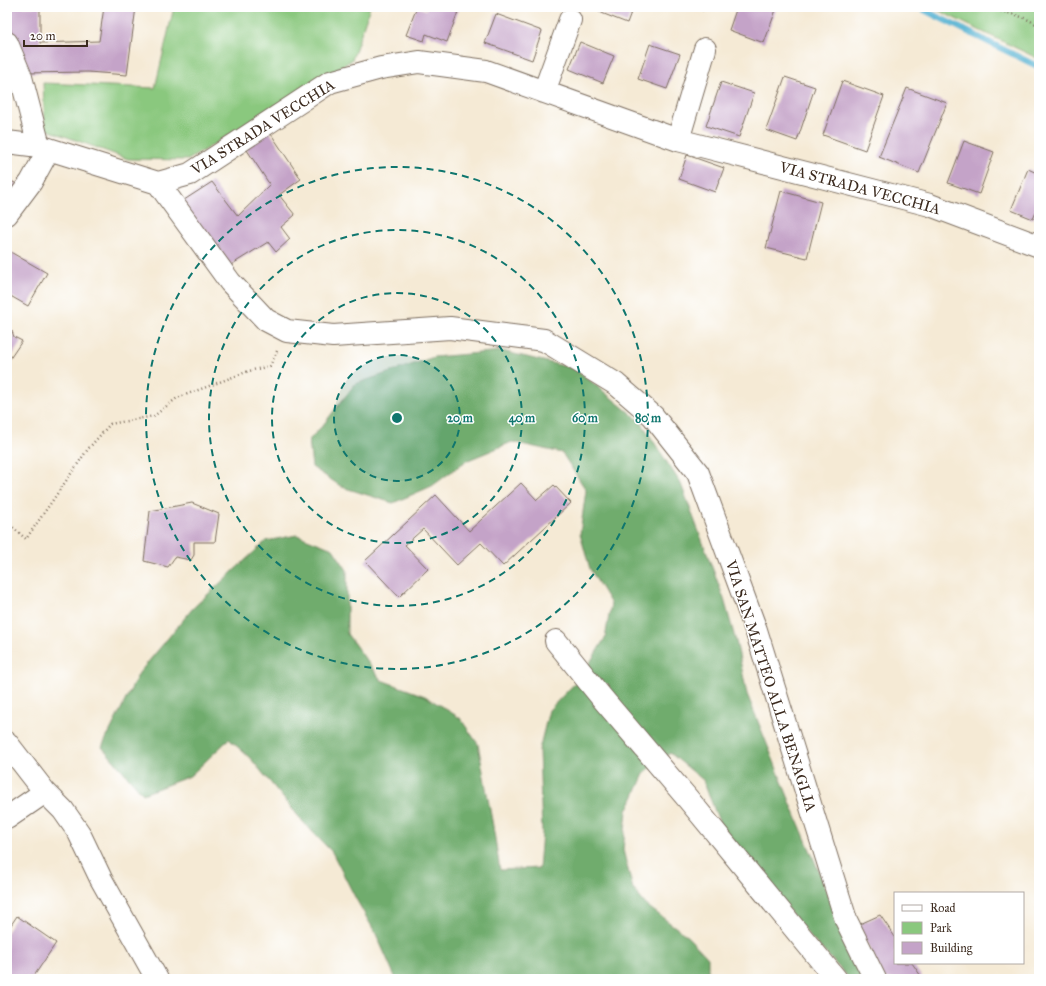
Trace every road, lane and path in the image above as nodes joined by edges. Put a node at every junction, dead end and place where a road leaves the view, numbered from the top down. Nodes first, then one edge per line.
1 (977, 7) edge
2 (570, 20) dead end
3 (1039, 26) edge
4 (7, 43) edge
5 (705, 49) dead end
6 (544, 92) junction
7 (678, 140) junction
8 (7, 142) edge
9 (44, 148) junction
10 (158, 183) junction
11 (7, 214) edge
12 (1039, 246) edge
13 (287, 331) junction
14 (7, 522) edge
15 (556, 641) dead end
16 (7, 743) edge
17 (45, 792) junction
18 (7, 818) edge
19 (157, 979) edge
20 (836, 979) edge
21 (875, 979) edge

1 - 3 path
2 - 6 street
4 - 9 street
5 - 7 street
6 - 7 street, VIA STRADA VECCHIA
6 - 10 street, VIA STRADA VECCHIA
7 - 12 street, VIA STRADA VECCHIA
8 - 9 street
9 - 10 street
9 - 11 street
10 - 13 street, VIA SAN MATTEO ALLA BENAGLIA
13 - 14 path
13 - 21 street, VIA SAN MATTEO ALLA BENAGLIA
15 - 20 street
16 - 17 street
17 - 18 street
17 - 19 street

